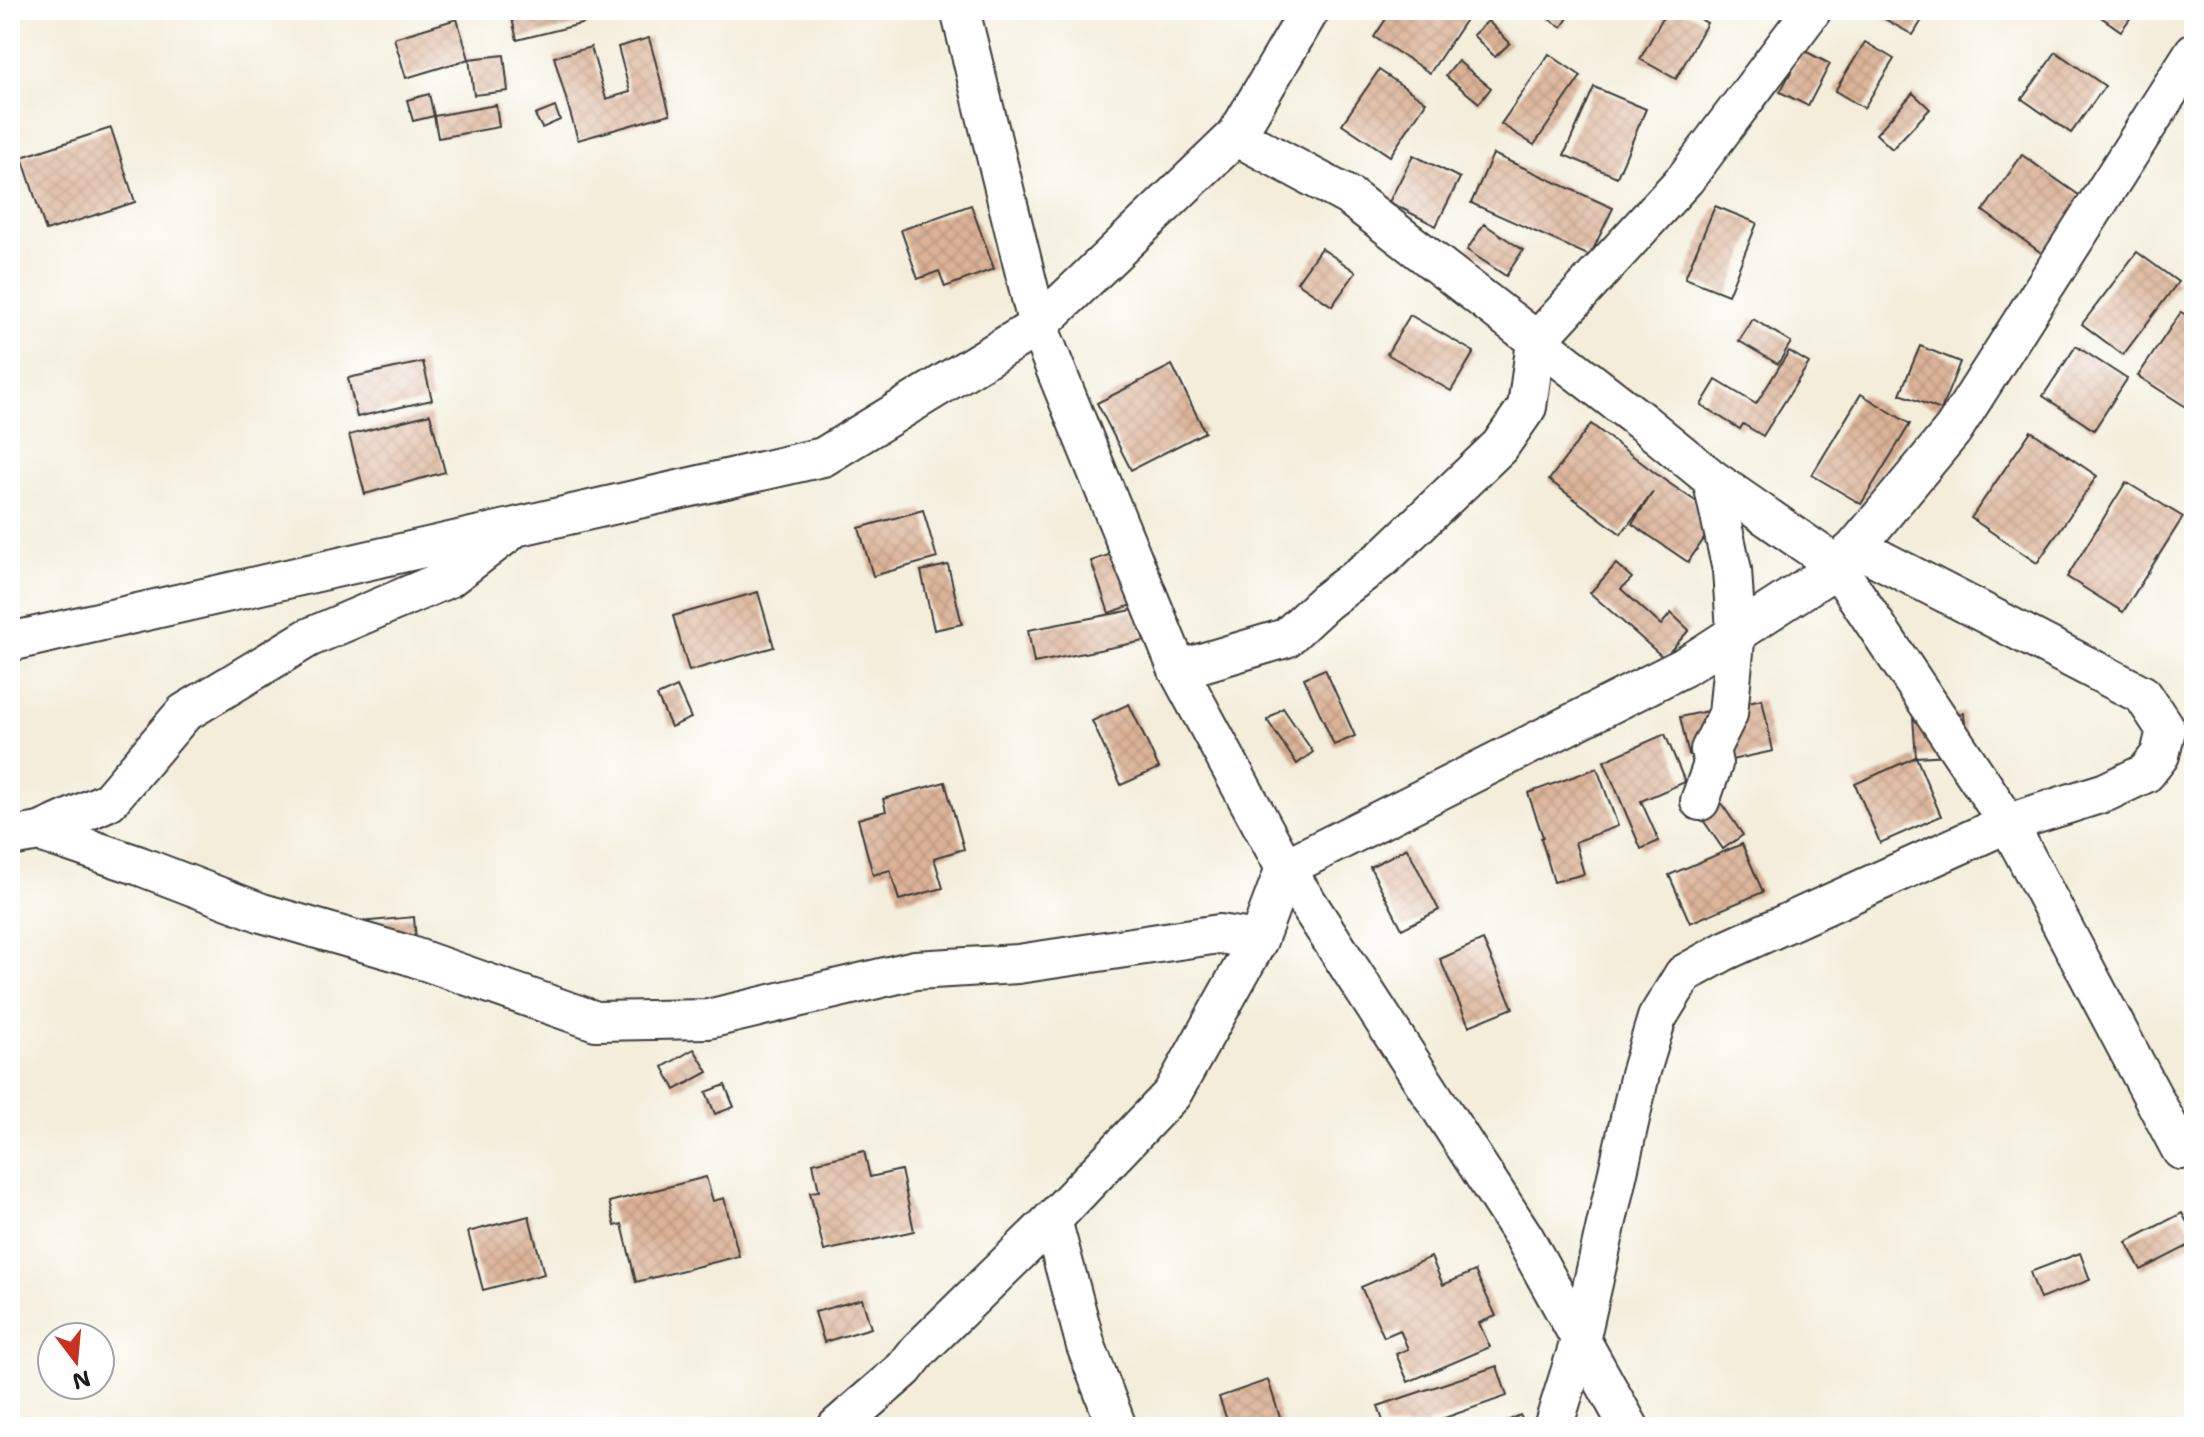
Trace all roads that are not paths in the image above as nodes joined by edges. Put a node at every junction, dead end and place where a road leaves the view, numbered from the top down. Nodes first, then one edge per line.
1 (960, 10) edge
2 (1310, 10) edge
3 (1812, 10) edge
4 (2194, 52) edge
5 (1236, 136) junction
6 (1038, 326) junction
7 (1536, 342) junction
8 (1712, 479) junction
9 (517, 526) junction
10 (1846, 555) junction
11 (1736, 631) junction
12 (10, 642) edge
13 (1178, 670) junction
14 (1700, 801) dead end
15 (2008, 823) junction
16 (25, 835) edge
17 (1285, 868) junction
18 (1258, 940) junction
19 (2181, 1150) dead end
20 (1052, 1220) junction
21 (1580, 1341) junction
22 (837, 1427) edge
23 (1117, 1427) edge
24 (1553, 1427) edge
25 (1629, 1427) edge

1 - 6 street
2 - 5 street
3 - 7 street
4 - 10 street
5 - 6 street
5 - 7 street
6 - 9 street
6 - 13 street
7 - 8 street
7 - 13 street
8 - 10 street
8 - 11 street
9 - 12 street
9 - 16 street
10 - 11 street
10 - 15 street
10 - 15 street
11 - 14 street
11 - 17 street
13 - 17 street
15 - 19 street
15 - 21 street
16 - 18 street
17 - 18 street
17 - 21 street
18 - 20 street
20 - 22 street
20 - 23 street
21 - 24 street
21 - 25 street

